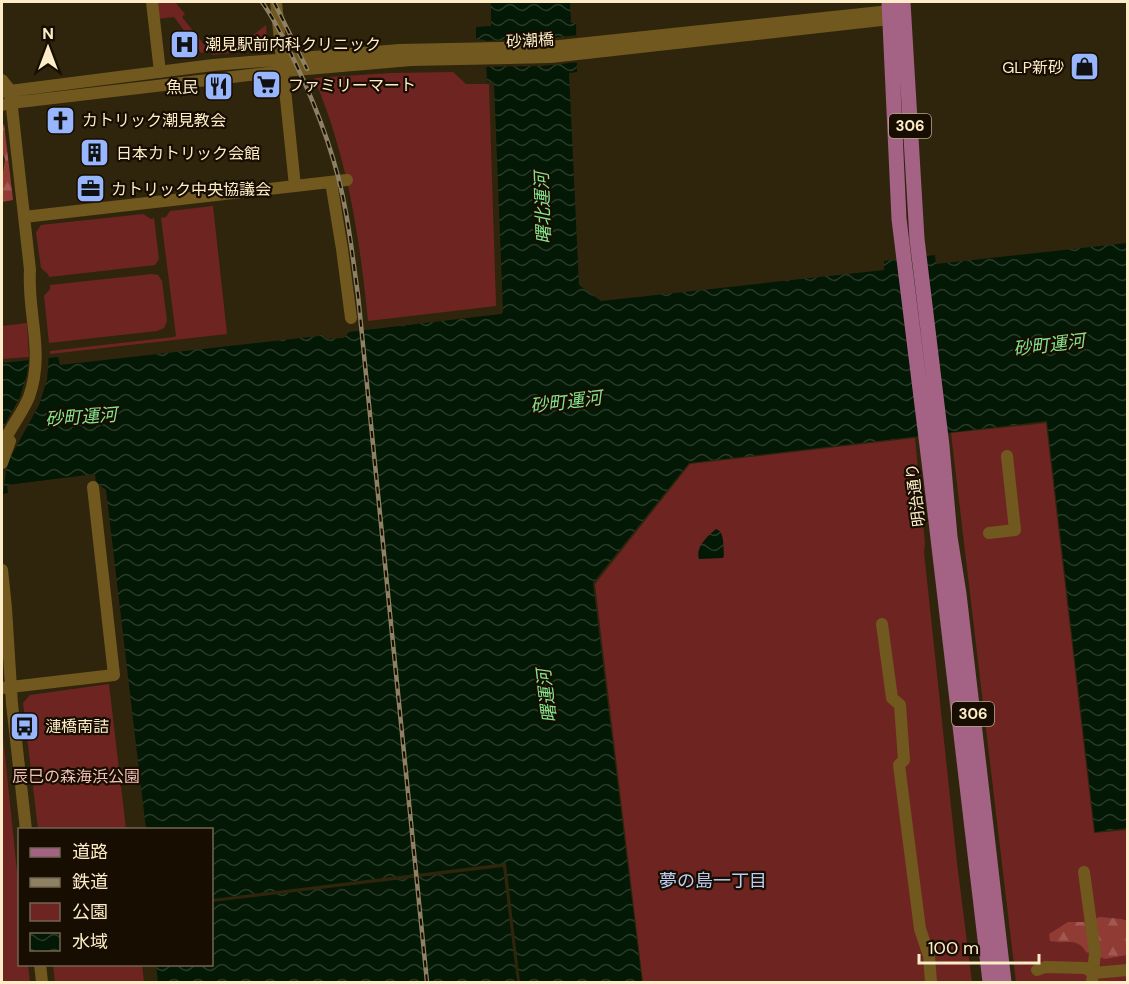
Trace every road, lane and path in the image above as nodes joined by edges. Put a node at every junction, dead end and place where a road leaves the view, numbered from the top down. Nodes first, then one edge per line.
1 (152, 2) edge
2 (276, 2) edge
3 (895, 9) edge
4 (283, 65) junction
5 (160, 72) junction
6 (2, 80) edge
7 (5, 97) edge
8 (347, 180) dead end
9 (331, 182) junction
10 (295, 186) junction
11 (24, 217) junction
12 (351, 318) dead end
13 (39, 356) junction
14 (2, 446) edge
15 (1007, 456) dead end
16 (2, 463) edge
17 (93, 487) dead end
18 (989, 533) dead end
19 (2, 570) edge
20 (2, 609) edge
21 (882, 624) dead end
22 (7, 631) junction
23 (6, 688) edge
24 (26, 828) edge
25 (1084, 872) dead end
26 (40, 966) edge
27 (1128, 969) edge
28 (1037, 970) dead end
29 (1093, 978) edge
30 (42, 982) edge
31 (931, 982) edge
32 (990, 982) edge
33 (1004, 982) edge

1 - 5 street
2 - 4 street
3 - 4 street, 砂潮橋
3 - 32 main road, 明治通り / 306
3 - 33 main road, 明治通り / 306
4 - 5 street
4 - 7 street
4 - 10 street
5 - 7 street
6 - 7 street
7 - 11 street
8 - 9 street
9 - 10 street
9 - 12 street
10 - 11 street
11 - 13 street
13 - 14 street
13 - 16 street
15 - 18 street
17 - 23 street
19 - 22 street
20 - 22 street
21 - 31 street
22 - 23 street
23 - 24 street
25 - 29 street
26 - 30 street
27 - 29 street
28 - 29 street

